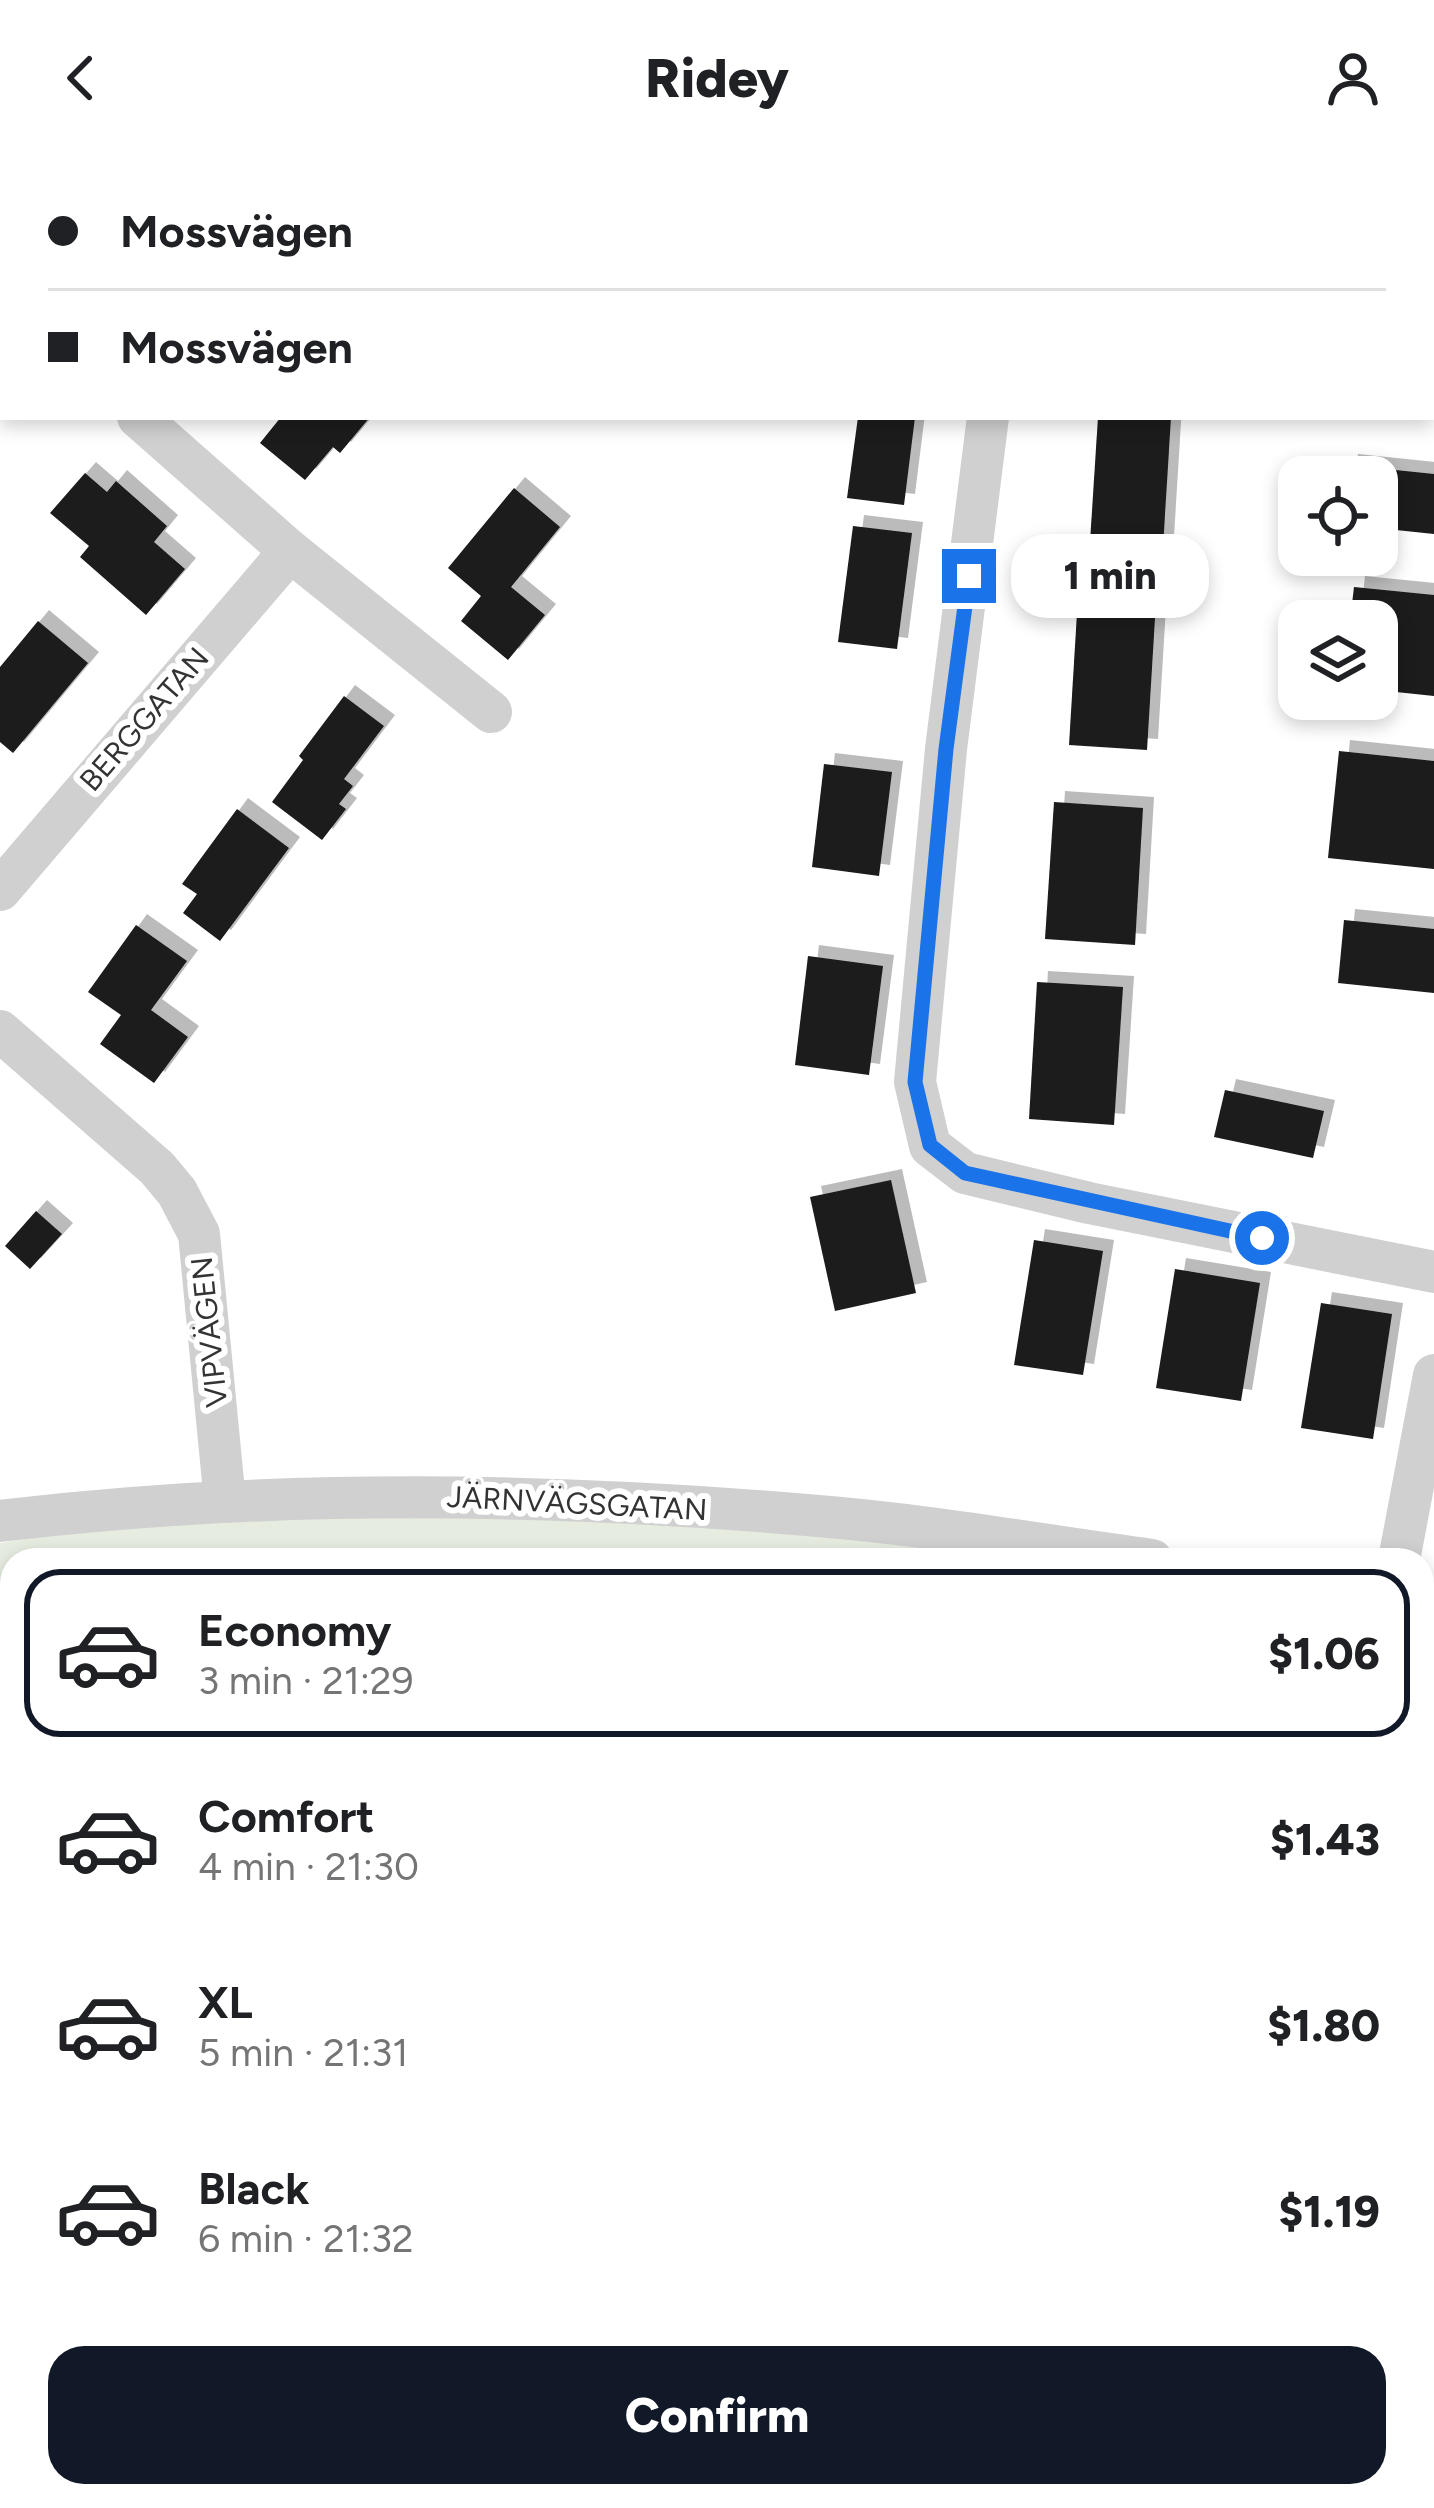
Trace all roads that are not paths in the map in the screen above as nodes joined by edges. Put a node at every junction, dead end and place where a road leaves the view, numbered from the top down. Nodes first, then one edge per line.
1 (141, 420) edge
2 (988, 420) edge
3 (290, 551) junction
4 (491, 712) dead end
5 (0, 890) edge
6 (0, 1031) edge
7 (1434, 1272) edge
8 (1434, 1375) edge
9 (225, 1502) junction
10 (0, 1521) edge
11 (1062, 1548) edge
12 (1401, 1548) edge

1 - 3 street
2 - 7 street
3 - 4 street
3 - 5 street, BERGGATAN
6 - 9 street, VIPVÄGEN
8 - 12 street
9 - 10 street, JÄRNVÄGSGATAN
9 - 11 street, JÄRNVÄGSGATAN

